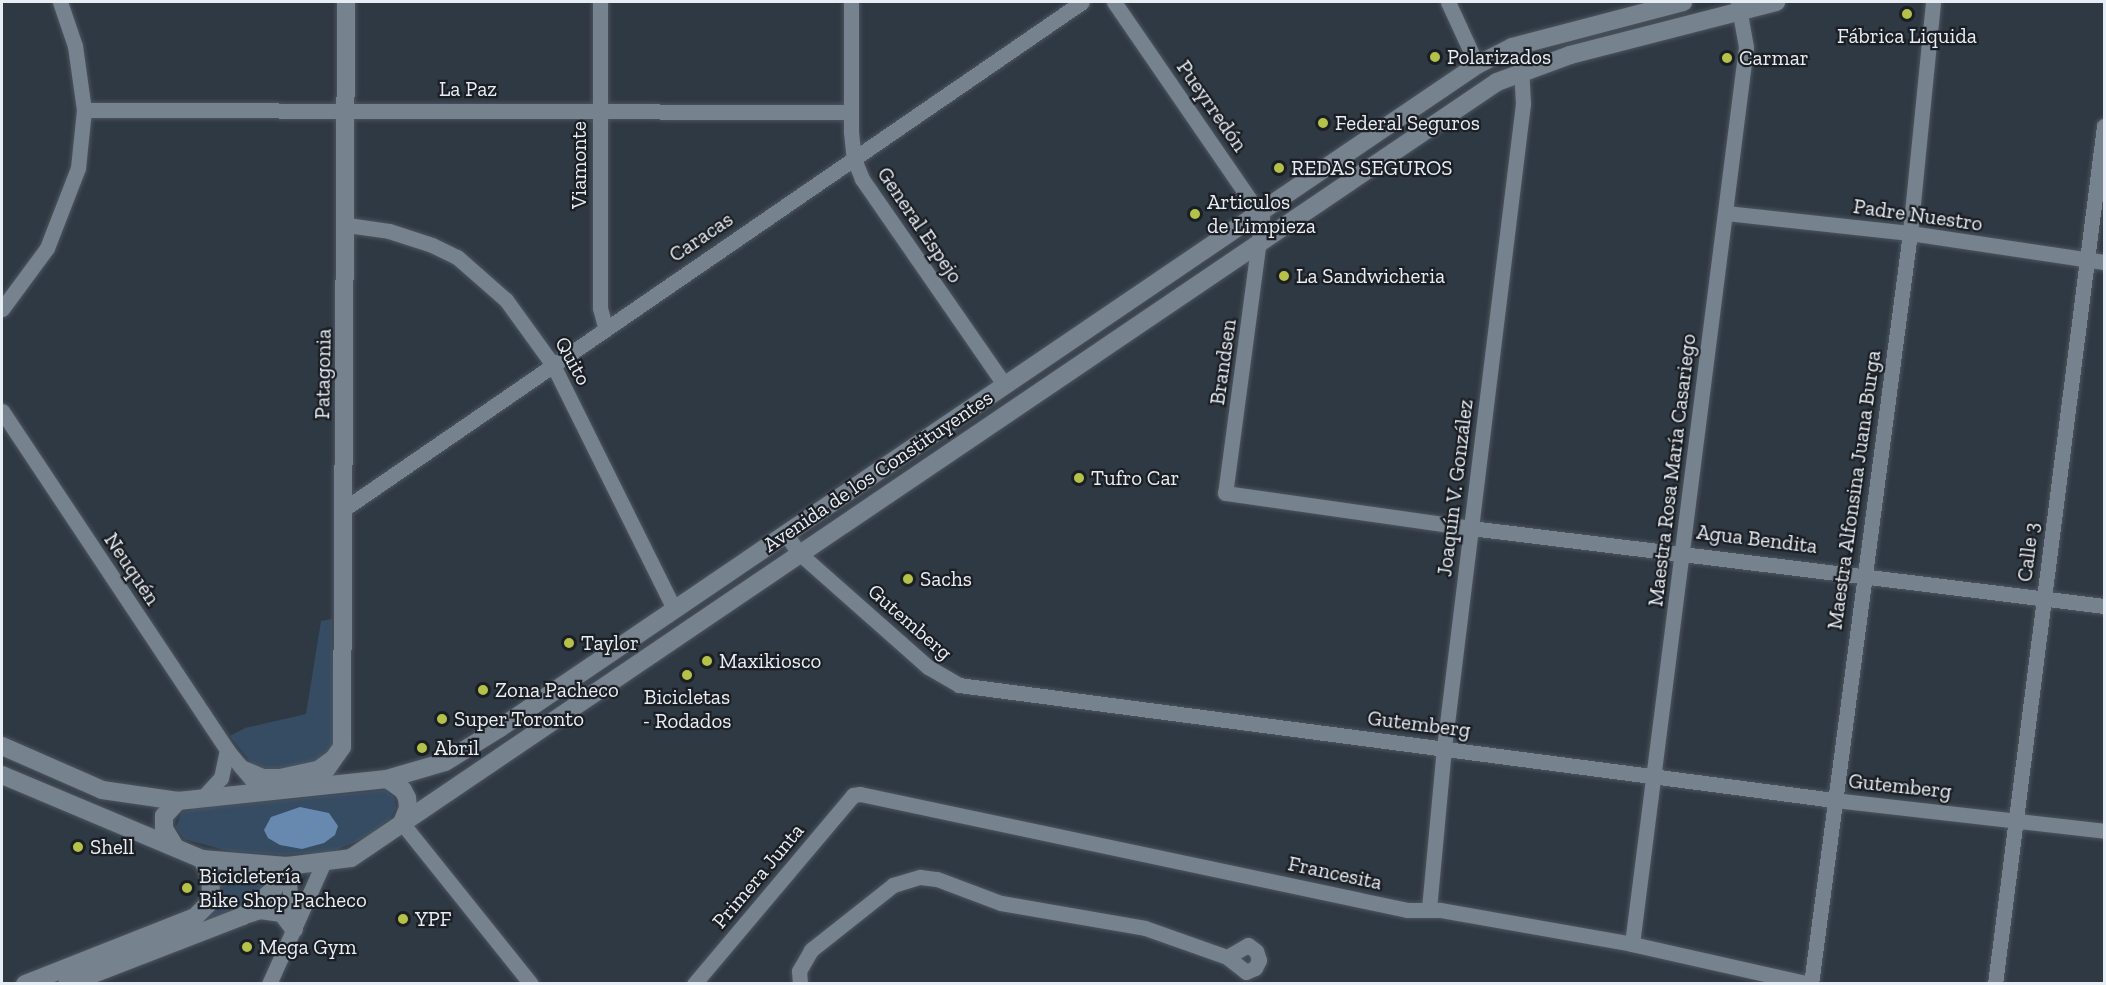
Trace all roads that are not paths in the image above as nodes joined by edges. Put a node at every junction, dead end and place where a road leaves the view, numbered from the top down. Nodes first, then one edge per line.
1 (60, 2) edge
2 (346, 2) edge
3 (600, 2) edge
4 (851, 2) edge
5 (1082, 2) edge
6 (1114, 2) edge
7 (1448, 2) edge
8 (1776, 2) edge
9 (1934, 2) edge
10 (1672, 3) edge
11 (1739, 6) edge
12 (1477, 65) junction
13 (1521, 71) junction
14 (84, 110) junction
15 (346, 110) junction
16 (600, 111) junction
17 (851, 112) junction
18 (2104, 126) edge
19 (854, 159) junction
20 (1259, 211) junction
21 (1726, 213) junction
22 (347, 225) junction
23 (1910, 233) junction
24 (1262, 238) junction
25 (2087, 260) junction
26 (2104, 262) edge
27 (2, 309) edge
28 (605, 327) junction
29 (552, 365) junction
30 (1004, 384) junction
31 (2, 411) edge
32 (1225, 493) joint
33 (345, 509) junction
34 (1471, 528) junction
35 (785, 533) junction
36 (1683, 551) junction
37 (799, 553) junction
38 (1864, 574) junction
39 (2043, 598) junction
40 (2104, 606) edge
41 (675, 609) junction
42 (2, 746) edge
43 (342, 747) junction
44 (1444, 748) junction
45 (227, 750) junction
46 (238, 766) junction
47 (2, 775) edge
48 (1654, 776) junction
49 (387, 779) junction
50 (364, 780) junction
51 (306, 786) junction
52 (261, 791) junction
53 (853, 795) joint
54 (204, 796) junction
55 (1834, 800) junction
56 (178, 801) junction
57 (2015, 820) junction
58 (402, 823) junction
59 (2104, 831) edge
60 (175, 847) junction
61 (202, 859) junction
62 (322, 864) junction
63 (287, 866) junction
64 (1428, 909) junction
65 (243, 916) junction
66 (294, 928) junction
67 (1632, 944) junction
68 (1227, 957) dead end
69 (25, 984) edge
70 (67, 984) edge
71 (269, 984) edge
72 (531, 984) edge
73 (694, 984) edge
74 (800, 984) edge
75 (1810, 984) edge
76 (1995, 984) edge

1 - 14 street
2 - 15 main road, Patagonia
3 - 16 street, Viamonte
4 - 17 street, General Espejo
5 - 19 street, Caracas
6 - 20 street, Pueyrredón
7 - 12 street
8 - 11 main road, Avenida de los Constituyentes
9 - 23 street, Maestra Alfonsina Juana Burga
10 - 12 main road, Avenida de los Constituyentes
11 - 13 main road, Avenida de los Constituyentes
11 - 21 street, Maestra Rosa María Casariego
12 - 20 main road, Avenida de los Constituyentes
13 - 24 main road, Avenida de los Constituyentes
13 - 34 street, Joaquín V. González
14 - 15 street, La Paz
14 - 27 street
15 - 16 street, La Paz
15 - 22 main road, Patagonia
16 - 17 street, La Paz
16 - 28 street, Viamonte
17 - 19 street, General Espejo
18 - 25 street, Calle 3
19 - 28 street, Caracas
19 - 30 street, General Espejo
20 - 24 street, Pueyrredón
20 - 30 main road, Avenida de los Constituyentes
21 - 23 street, Padre Nuestro
21 - 36 street, Maestra Rosa María Casariego
22 - 29 street, Quito
22 - 33 main road, Patagonia
23 - 25 street, Padre Nuestro
23 - 38 street, Maestra Alfonsina Juana Burga
24 - 32 street, Brandsen
24 - 37 main road, Avenida de los Constituyentes
25 - 26 street, Padre Nuestro
25 - 39 street, Calle 3
28 - 29 street, Caracas
29 - 33 street, Caracas
29 - 41 street, Quito
30 - 35 main road, Avenida de los Constituyentes
31 - 45 street, Neuquén
32 - 34 street, Agua Bendita
33 - 43 main road, Patagonia
34 - 36 street, Agua Bendita
34 - 44 street, Joaquín V. González
35 - 37 street, Gutemberg
35 - 41 main road, Avenida de los Constituyentes
36 - 38 street, Agua Bendita
36 - 48 street, Maestra Rosa María Casariego
37 - 44 street, Gutemberg
37 - 58 main road, Avenida de los Constituyentes
38 - 39 street, Agua Bendita
38 - 55 street, Maestra Alfonsina Juana Burga
39 - 40 street, Agua Bendita
39 - 57 street, Calle 3
41 - 49 main road, Avenida de los Constituyentes
42 - 56 main road, Avenida de los Constituyentes
43 - 46 street
43 - 50 main road
43 - 51 main road
44 - 48 street, Gutemberg
44 - 64 street, Joaquín V. González
45 - 46 street, Neuquén
45 - 54 street
46 - 52 street, Neuquén
47 - 60 main road, Avenida de los Constituyentes
48 - 55 street, Gutemberg
48 - 67 street, Maestra Rosa María Casariego
49 - 50 main road, Avenida de los Constituyentes
49 - 58 main road
50 - 51 main road, Avenida de los Constituyentes
51 - 52 main road, Avenida de los Constituyentes
52 - 54 main road, Avenida de los Constituyentes
53 - 64 street, Francesita
53 - 73 street, Primera Junta
54 - 56 main road, Avenida de los Constituyentes
55 - 57 street, Gutemberg
55 - 75 street, Maestra Alfonsina Juana Burga
56 - 60 main road
57 - 59 street, Gutemberg
57 - 76 street, Calle 3
58 - 62 main road, Avenida de los Constituyentes
58 - 72 street
60 - 61 main road, Avenida de los Constituyentes
61 - 63 main road, Avenida de los Constituyentes
61 - 69 main road
62 - 63 main road, Avenida de los Constituyentes
62 - 66 street
63 - 65 main road
63 - 66 street
64 - 67 street, Francesita
65 - 66 main road
65 - 70 main road
66 - 71 street
67 - 75 street, Francesita
68 - 74 street

